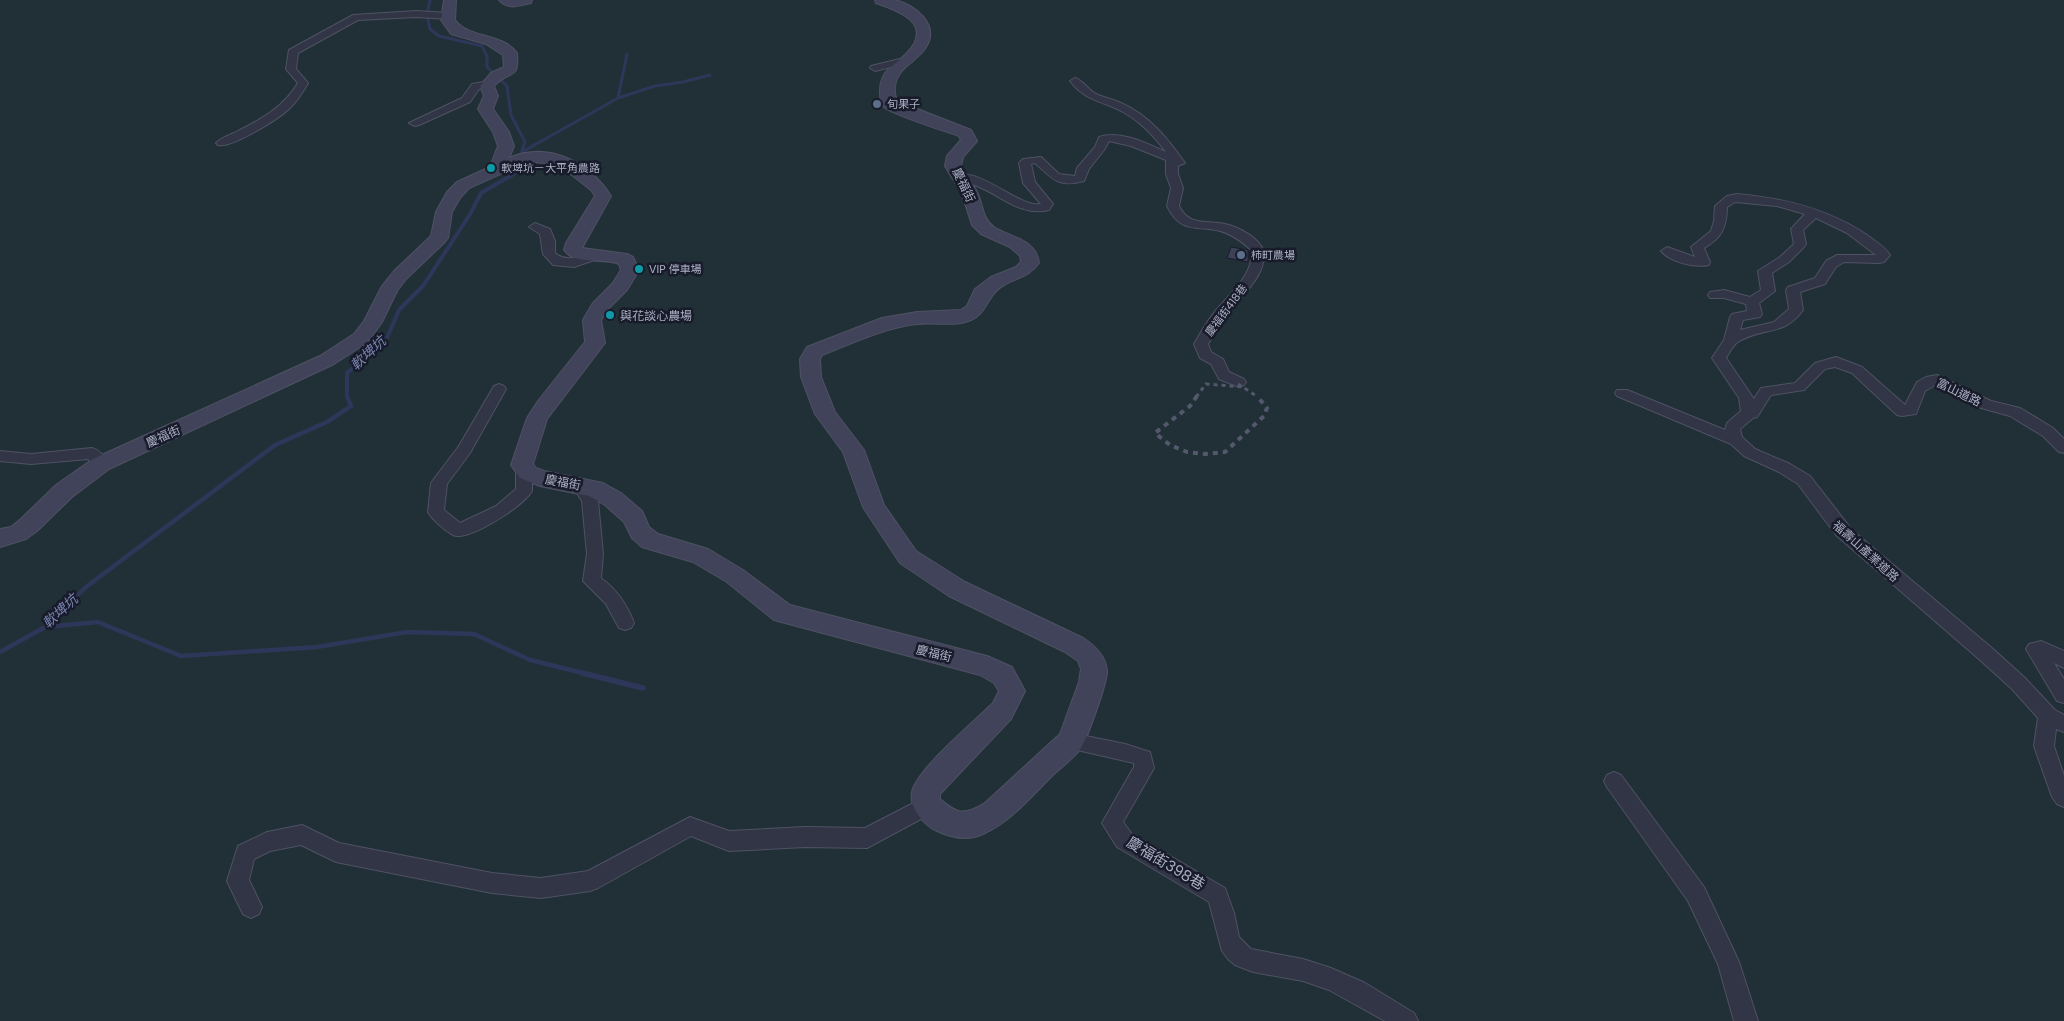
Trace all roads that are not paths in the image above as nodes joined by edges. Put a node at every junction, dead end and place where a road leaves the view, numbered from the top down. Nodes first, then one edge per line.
1 (450, 0) edge
2 (505, 0) edge
3 (526, 0) edge
4 (881, 0) edge
5 (443, 16) junction
6 (908, 60) junction
7 (875, 68) dead end
8 (1075, 81) dead end
9 (488, 85) junction
10 (415, 123) dead end
11 (222, 143) dead end
12 (1174, 167) junction
13 (496, 169) junction
14 (960, 179) junction
15 (1812, 212) junction
16 (535, 226) dead end
17 (1667, 251) dead end
18 (595, 255) junction
19 (1715, 295) dead end
20 (1752, 302) junction
21 (1731, 340) junction
22 (1239, 382) dead end
23 (499, 389) dead end
24 (1622, 393) dead end
25 (1749, 413) junction
26 (1734, 440) junction
27 (2064, 448) edge
28 (0, 456) edge
29 (101, 464) junction
30 (526, 470) junction
31 (580, 485) junction
32 (0, 538) edge
33 (625, 623) dead end
34 (2064, 660) edge
35 (2064, 696) edge
36 (2056, 720) edge
37 (1071, 741) junction
38 (1614, 781) dead end
39 (2064, 798) edge
40 (927, 805) junction
41 (251, 907) dead end
42 (1406, 1021) edge
43 (1746, 1021) edge

1 - 5 street
2 - 3 street
4 - 6 street, 慶福街
5 - 9 street
5 - 11 street
6 - 7 street
6 - 14 street, 慶福街
8 - 12 street
9 - 10 street
9 - 13 street
12 - 14 street
12 - 22 street, 慶福街418巷
13 - 18 street, 慶福街
13 - 29 street, 慶福街
14 - 37 street, 慶福街
15 - 17 street
15 - 20 street
15 - 21 street
16 - 18 street
18 - 30 street, 慶福街
19 - 20 street
20 - 21 street
21 - 25 street
23 - 30 street
24 - 26 street, 福壽山產業道路
25 - 26 street
25 - 27 street, 富山道路
26 - 36 street, 福壽山產業道路
28 - 29 street
29 - 32 street, 慶福街
30 - 31 street, 慶福街
31 - 33 street
31 - 40 street, 慶福街
34 - 35 street
36 - 39 street, 福壽山產業道路
37 - 40 street, 慶福街
37 - 42 street, 慶福街398巷
38 - 43 street
40 - 41 street

